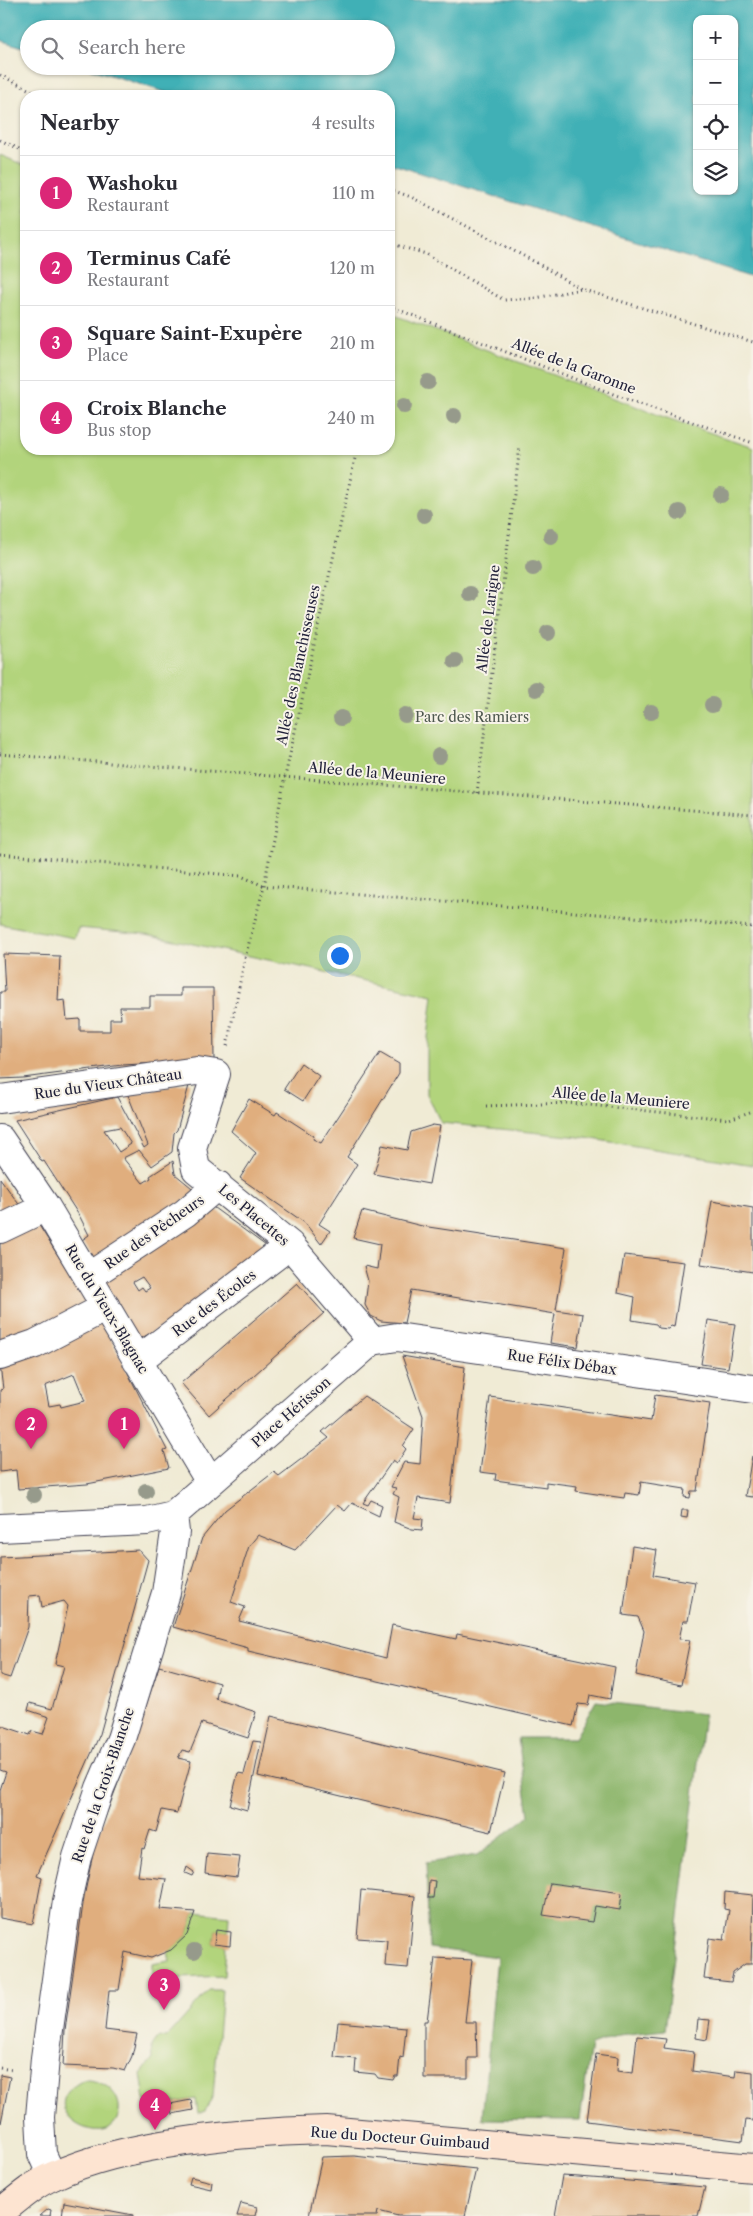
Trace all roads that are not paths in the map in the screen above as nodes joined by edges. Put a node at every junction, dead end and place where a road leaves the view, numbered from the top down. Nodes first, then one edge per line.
1 (216, 1074) joint
2 (0, 1099) edge
3 (0, 1139) edge
4 (218, 1185) junction
5 (46, 1207) junction
6 (0, 1228) edge
7 (290, 1245) junction
8 (88, 1277) junction
9 (106, 1306) junction
10 (372, 1341) junction
11 (0, 1356) edge
12 (137, 1361) junction
13 (753, 1390) edge
14 (210, 1482) junction
15 (173, 1515) junction
16 (0, 1528) edge
17 (753, 2168) edge
18 (52, 2176) junction
19 (0, 2213) edge

1 - 2 street, Rue du Vieux Château
1 - 4 street, Les Placettes
3 - 5 street, Rue du Vieux-Blagnac
4 - 7 street, Les Placettes
4 - 8 street, Rue des Pêcheurs
5 - 6 street
5 - 8 street, Rue du Vieux-Blagnac
7 - 10 street, Les Placettes
7 - 12 street, Rue des Écoles
8 - 9 street, Rue du Vieux-Blagnac
9 - 11 street
9 - 12 street, Rue du Vieux-Blagnac
10 - 13 street, Rue Félix Débax
10 - 14 street, Place Hérisson
12 - 14 street, Rue du Vieux-Blagnac
14 - 15 street, Place Hérisson
15 - 16 street
15 - 18 street, Rue de la Croix-Blanche
17 - 18 main road, Rue du Docteur Guimbaud
18 - 19 main road, Rue du Docteur Guimbaud

